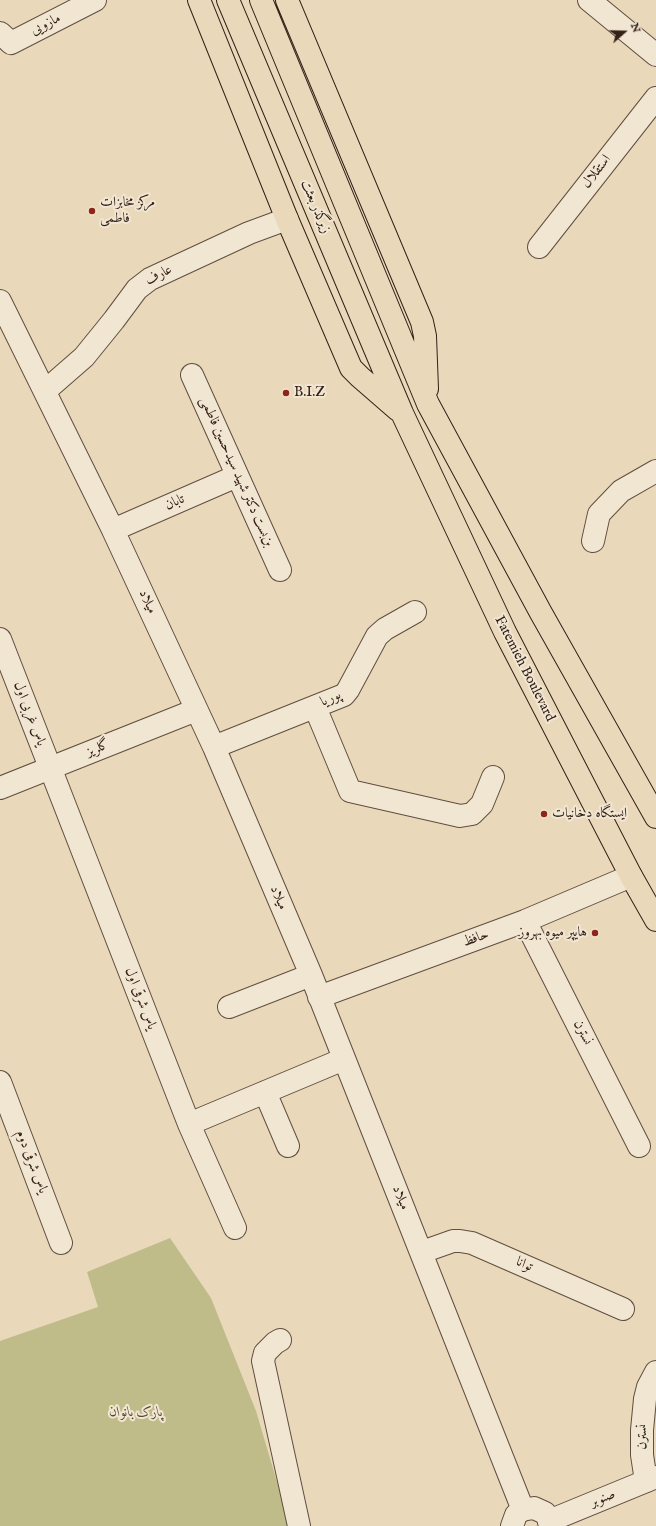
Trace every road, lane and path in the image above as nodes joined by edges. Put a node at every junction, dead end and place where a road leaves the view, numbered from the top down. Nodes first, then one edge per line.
1 (95, 0) edge
2 (199, 0) edge
3 (228, 0) edge
4 (261, 0) edge
5 (287, 0) edge
6 (589, 0) edge
7 (0, 33) edge
8 (656, 55) edge
9 (656, 98) edge
10 (287, 219) junction
11 (538, 247) dead end
12 (0, 301) edge
13 (192, 375) dead end
14 (45, 391) junction
15 (428, 404) junction
16 (402, 413) junction
17 (656, 471) edge
18 (236, 476) junction
19 (113, 530) junction
20 (593, 541) dead end
21 (280, 570) dead end
22 (415, 612) dead end
23 (0, 639) edge
24 (314, 707) junction
25 (196, 710) junction
26 (214, 747) junction
27 (50, 768) junction
28 (493, 777) dead end
29 (0, 788) edge
30 (656, 817) edge
31 (631, 876) junction
32 (656, 920) edge
33 (524, 921) junction
34 (311, 975) junction
35 (319, 997) junction
36 (229, 1007) dead end
37 (344, 1058) junction
38 (0, 1082) edge
39 (265, 1092) junction
40 (189, 1124) junction
41 (288, 1146) dead end
42 (639, 1146) dead end
43 (235, 1228) dead end
44 (61, 1243) dead end
45 (422, 1252) junction
46 (623, 1309) dead end
47 (280, 1340) dead end
48 (656, 1372) edge
49 (651, 1479) edge
50 (518, 1518) edge
51 (550, 1524) edge
52 (299, 1526) edge

1 - 7 street, مازویی
2 - 10 highway
3 - 16 highway, زیرگذر بعثت
4 - 15 highway, زیرگذر بعثت
5 - 15 highway
6 - 8 street
9 - 11 street, استقلال
10 - 14 street, عارف
10 - 16 highway
12 - 14 street, میلاد
13 - 18 street, بن‌بست دکتر شهید سیدحسین فاطمی
14 - 19 street, میلاد
15 - 30 highway
16 - 31 highway, Fatemieh Boulevard
17 - 20 street
18 - 19 street, تابان
18 - 21 street, بن‌بست دکتر شهید سیدحسین فاطمی
19 - 25 street, میلاد
22 - 24 street, پوریا
23 - 27 street, یاس غربی اول
24 - 26 street, پوریا
24 - 28 street
25 - 26 street, میلاد
25 - 27 street, گلریز
26 - 34 street, میلاد
27 - 29 street, گلریز
27 - 40 street, یاس شرقی اول
31 - 32 highway, Fatemieh Boulevard
31 - 33 street, حافظ
33 - 35 street, حافظ
33 - 42 street, نسترن
34 - 35 street, میلاد
34 - 36 street
35 - 37 street, میلاد
37 - 39 street
37 - 45 street, میلاد
38 - 44 street, یاس شرقی دوم
39 - 40 street
39 - 41 street
40 - 43 street, یاس شرقی اول
45 - 46 street, توانا
45 - 50 street, میلاد
47 - 52 street
48 - 49 street, نسترن
49 - 51 street, صنوبر
50 - 51 street

